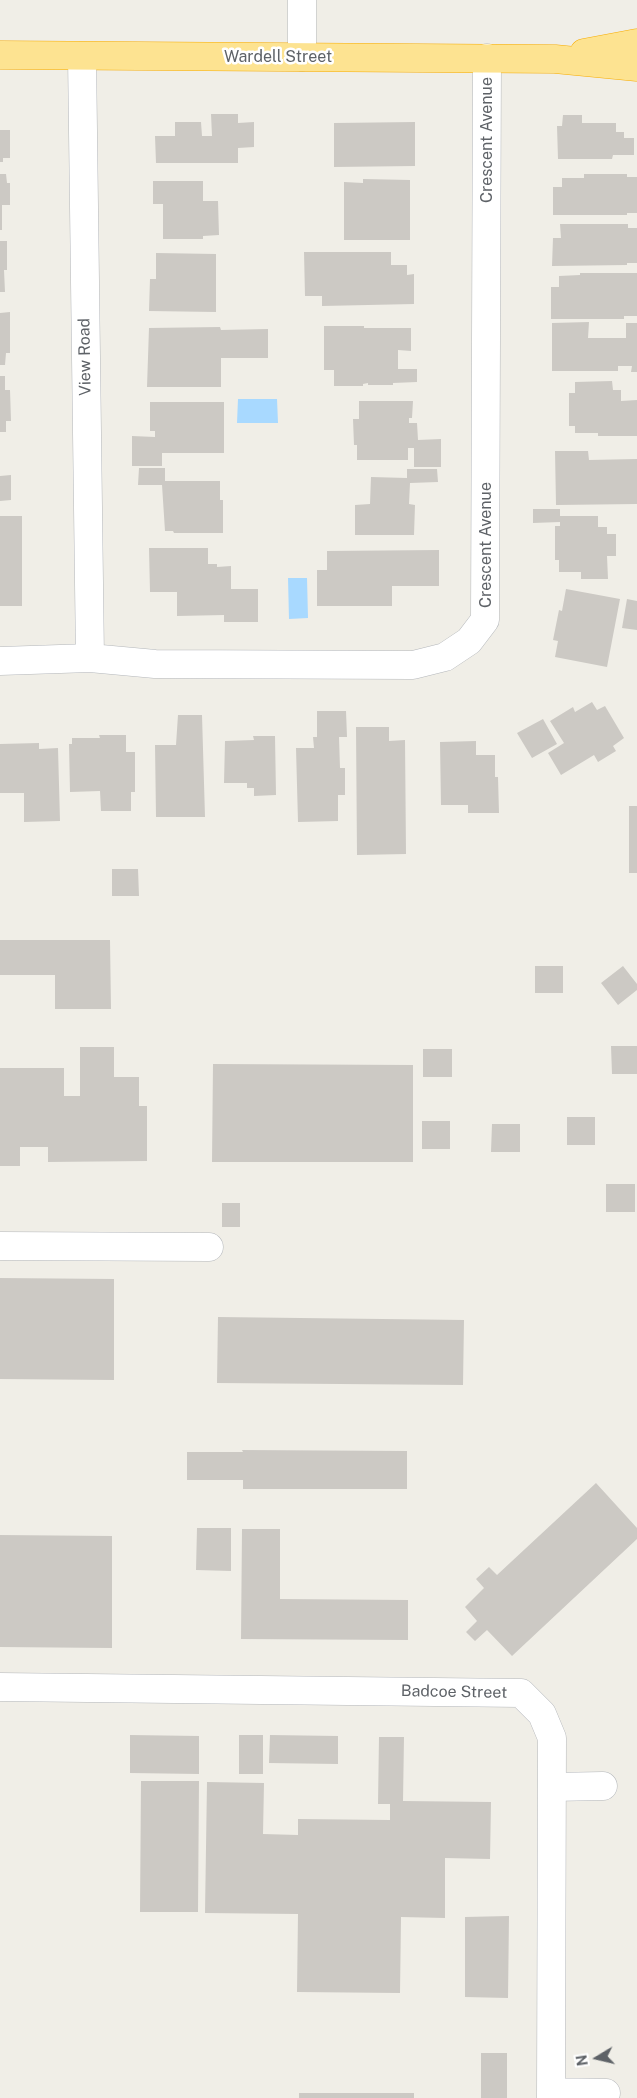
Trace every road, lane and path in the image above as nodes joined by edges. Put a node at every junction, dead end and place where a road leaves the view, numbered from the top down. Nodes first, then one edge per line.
1 (302, 0) edge
2 (637, 43) edge
3 (0, 55) edge
4 (82, 56) junction
5 (302, 57) junction
6 (487, 58) junction
7 (555, 58) junction
8 (637, 68) edge
9 (90, 658) junction
10 (0, 661) edge
11 (0, 1246) edge
12 (209, 1247) dead end
13 (0, 1687) edge
14 (603, 1786) dead end
15 (552, 1787) junction
16 (606, 2093) dead end
17 (551, 2095) edge

1 - 5 street
2 - 7 highway, Wardell Street
3 - 4 highway, Wardell Street
4 - 5 highway, Wardell Street
4 - 9 street, View Road
5 - 6 highway, Wardell Street
6 - 7 highway, Wardell Street
6 - 9 street, Crescent Avenue
7 - 8 highway, Wardell Street
9 - 10 street, Crescent Avenue
11 - 12 street
13 - 15 street, Badcoe Street
14 - 15 street
15 - 17 street, Badcoe Street
16 - 17 street

